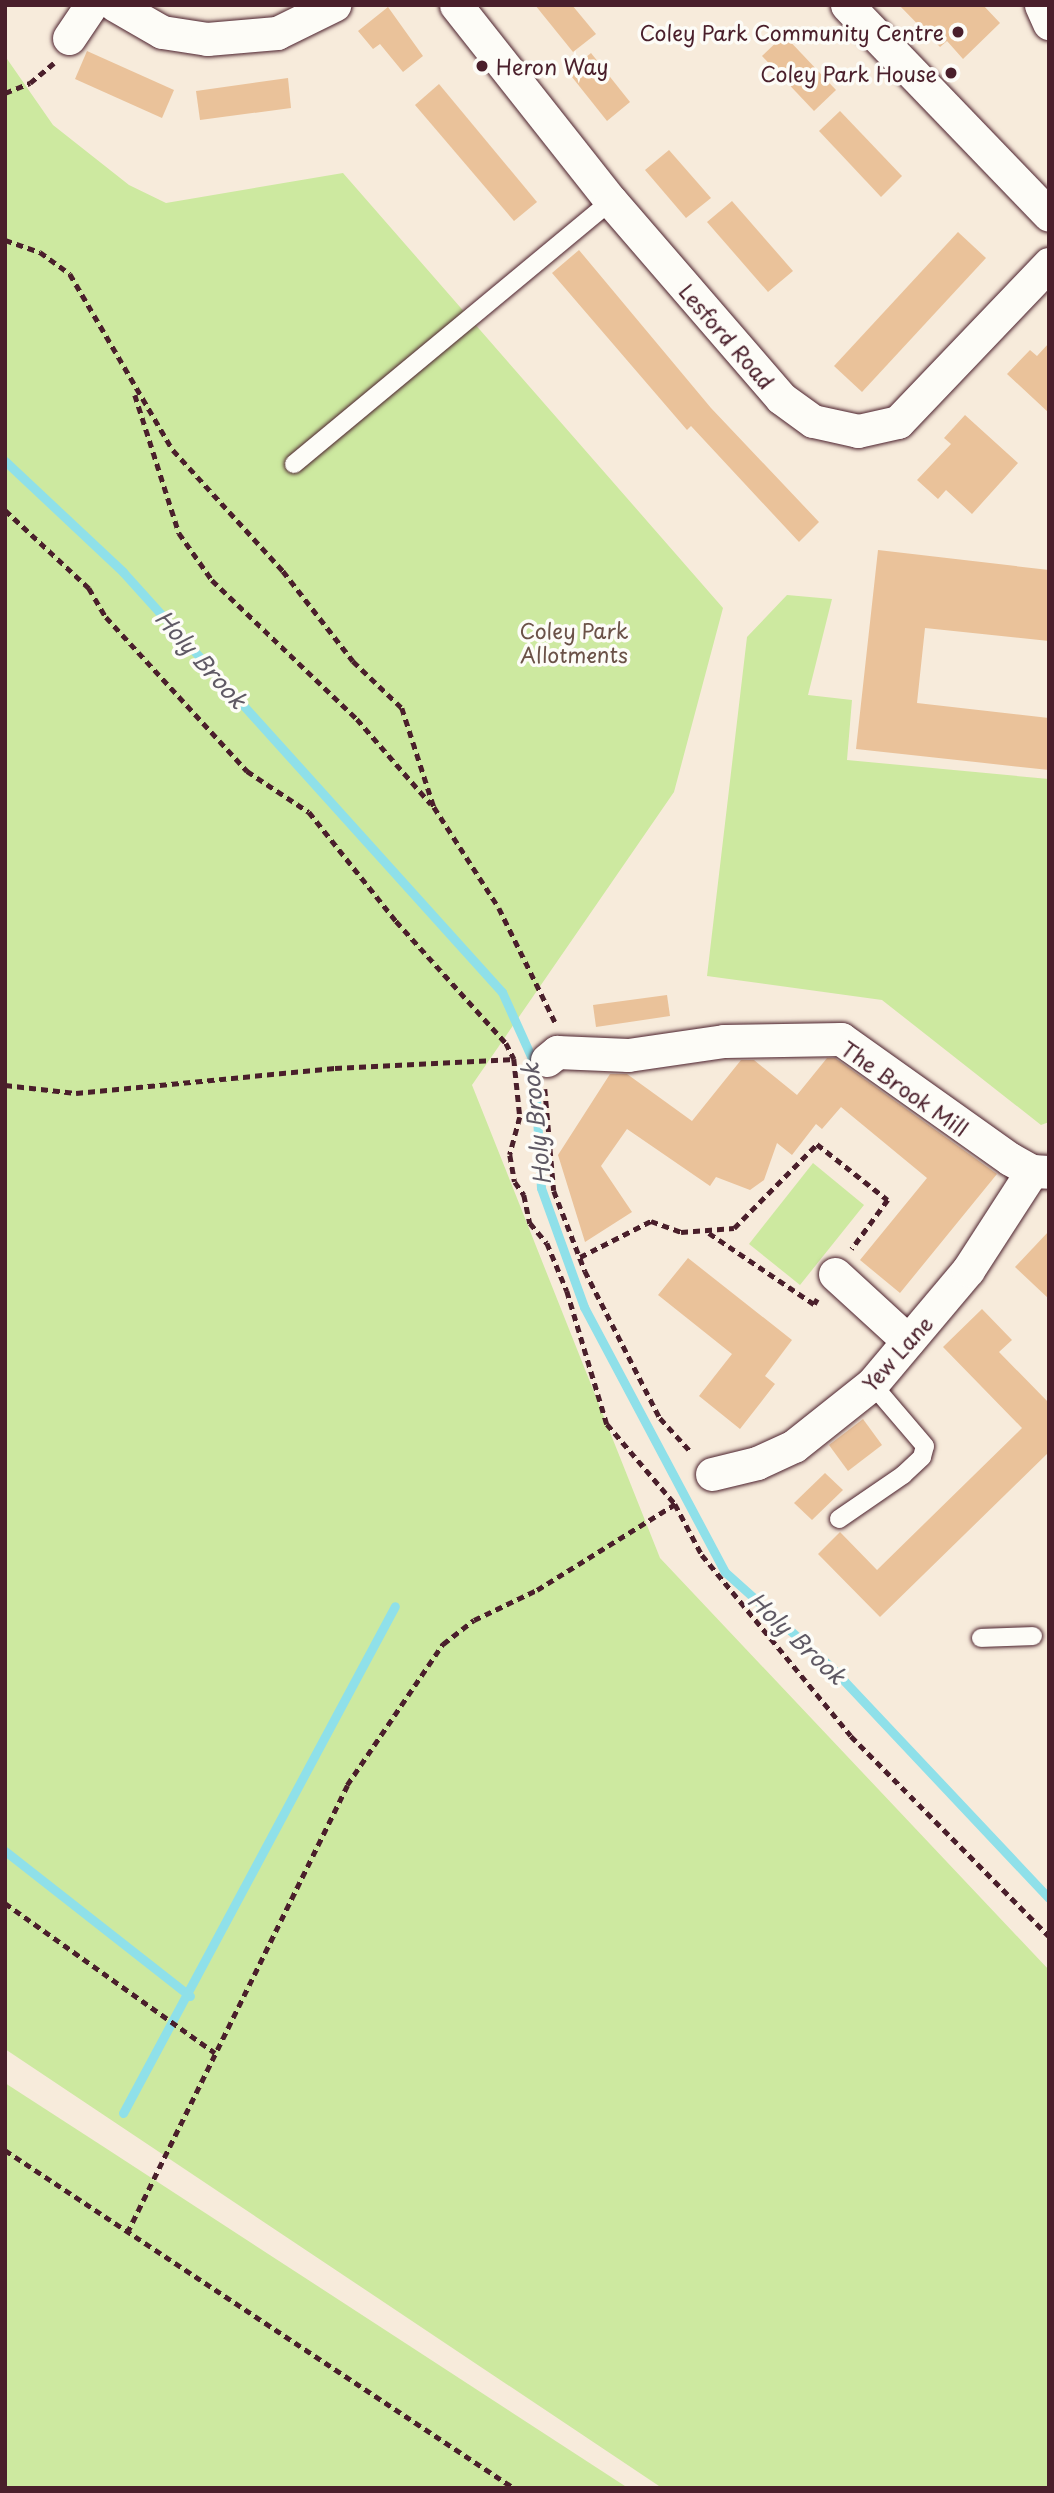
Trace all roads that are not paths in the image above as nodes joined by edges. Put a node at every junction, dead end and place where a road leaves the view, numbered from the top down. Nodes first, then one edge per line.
1 (91, 5) edge
2 (115, 5) edge
3 (334, 5) edge
4 (456, 5) edge
5 (847, 5) edge
6 (1041, 5) edge
7 (1049, 23) edge
8 (69, 38) road end
9 (611, 201) junction
10 (1049, 215) edge
11 (1049, 264) edge
12 (294, 464) dead end
13 (551, 1056) road end
14 (1040, 1172) edge
15 (835, 1274) road end
16 (908, 1341) junction
17 (872, 1384) junction
18 (712, 1474) road end
19 (839, 1519) dead end
20 (1033, 1636) dead end
21 (981, 1638) dead end

1 - 8 street
2 - 3 street
4 - 9 street, Lesford Road
5 - 10 street
6 - 7 street
9 - 11 street, Lesford Road
9 - 12 lane
13 - 14 street, The Brook Mill
14 - 16 street, Yew Lane
15 - 16 street
16 - 17 street, Yew Lane
17 - 18 street, Yew Lane
17 - 19 lane
20 - 21 lane

